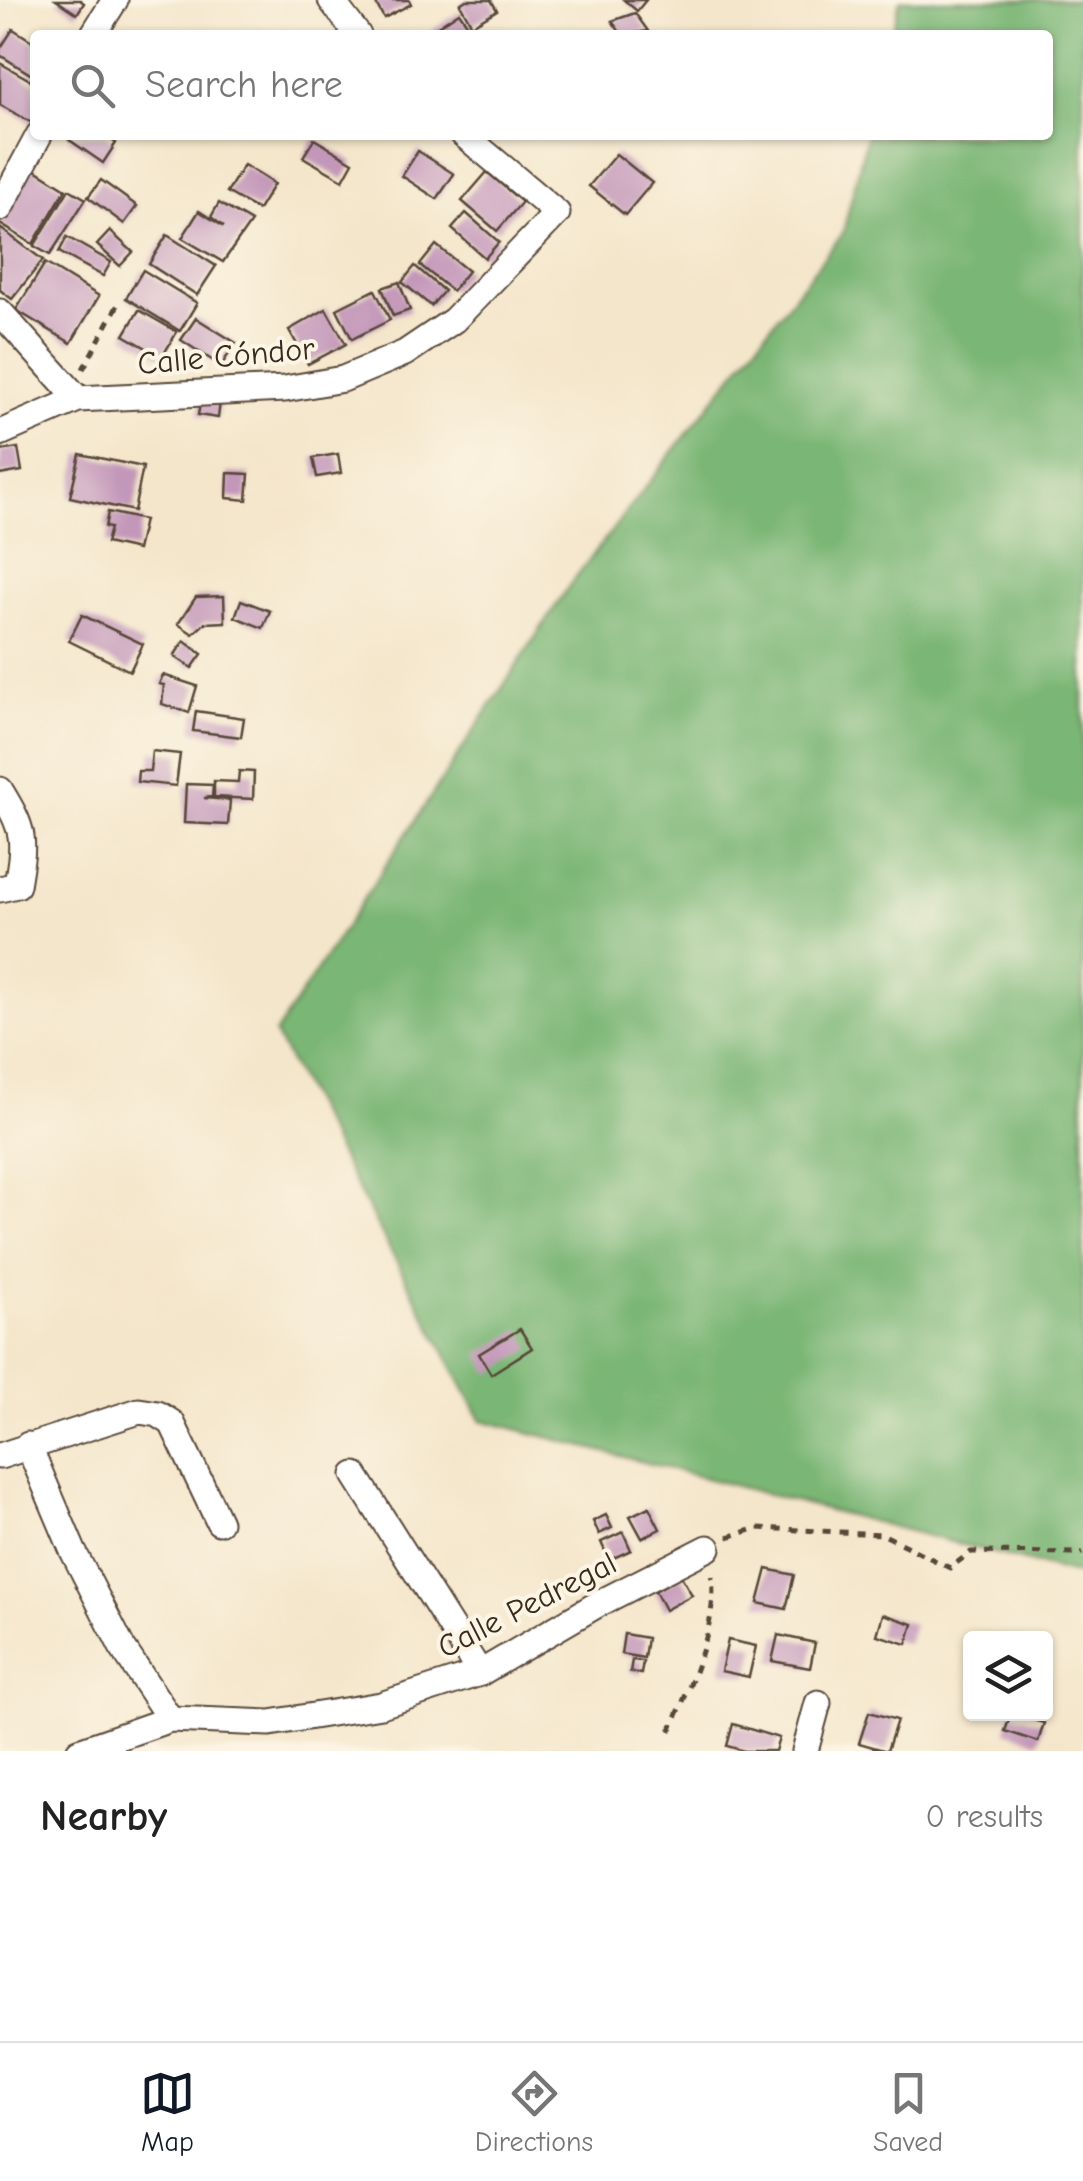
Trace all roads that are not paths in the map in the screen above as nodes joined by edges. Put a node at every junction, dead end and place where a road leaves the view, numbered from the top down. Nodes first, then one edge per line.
1 (115, 0) edge
2 (332, 0) edge
3 (96, 30) edge
4 (354, 30) edge
5 (36, 140) edge
6 (470, 140) edge
7 (0, 208) edge
8 (0, 312) edge
9 (73, 393) junction
10 (0, 434) edge
11 (0, 790) edge
12 (0, 888) edge
13 (28, 1445) junction
14 (0, 1456) edge
15 (355, 1474) dead end
16 (219, 1522) dead end
17 (708, 1548) road end
18 (480, 1673) junction
19 (818, 1703) dead end
20 (170, 1719) junction
21 (78, 1751) edge
22 (804, 1751) edge

1 - 3 street
2 - 4 street
5 - 7 street
6 - 9 street, Calle Cóndor
8 - 9 street
9 - 10 street
11 - 12 street
13 - 14 street
13 - 16 street
13 - 20 street
15 - 18 street
17 - 18 street, Calle Pedregal
18 - 20 street, Calle Pedregal
19 - 22 street
20 - 21 street, Calle Pedregal

